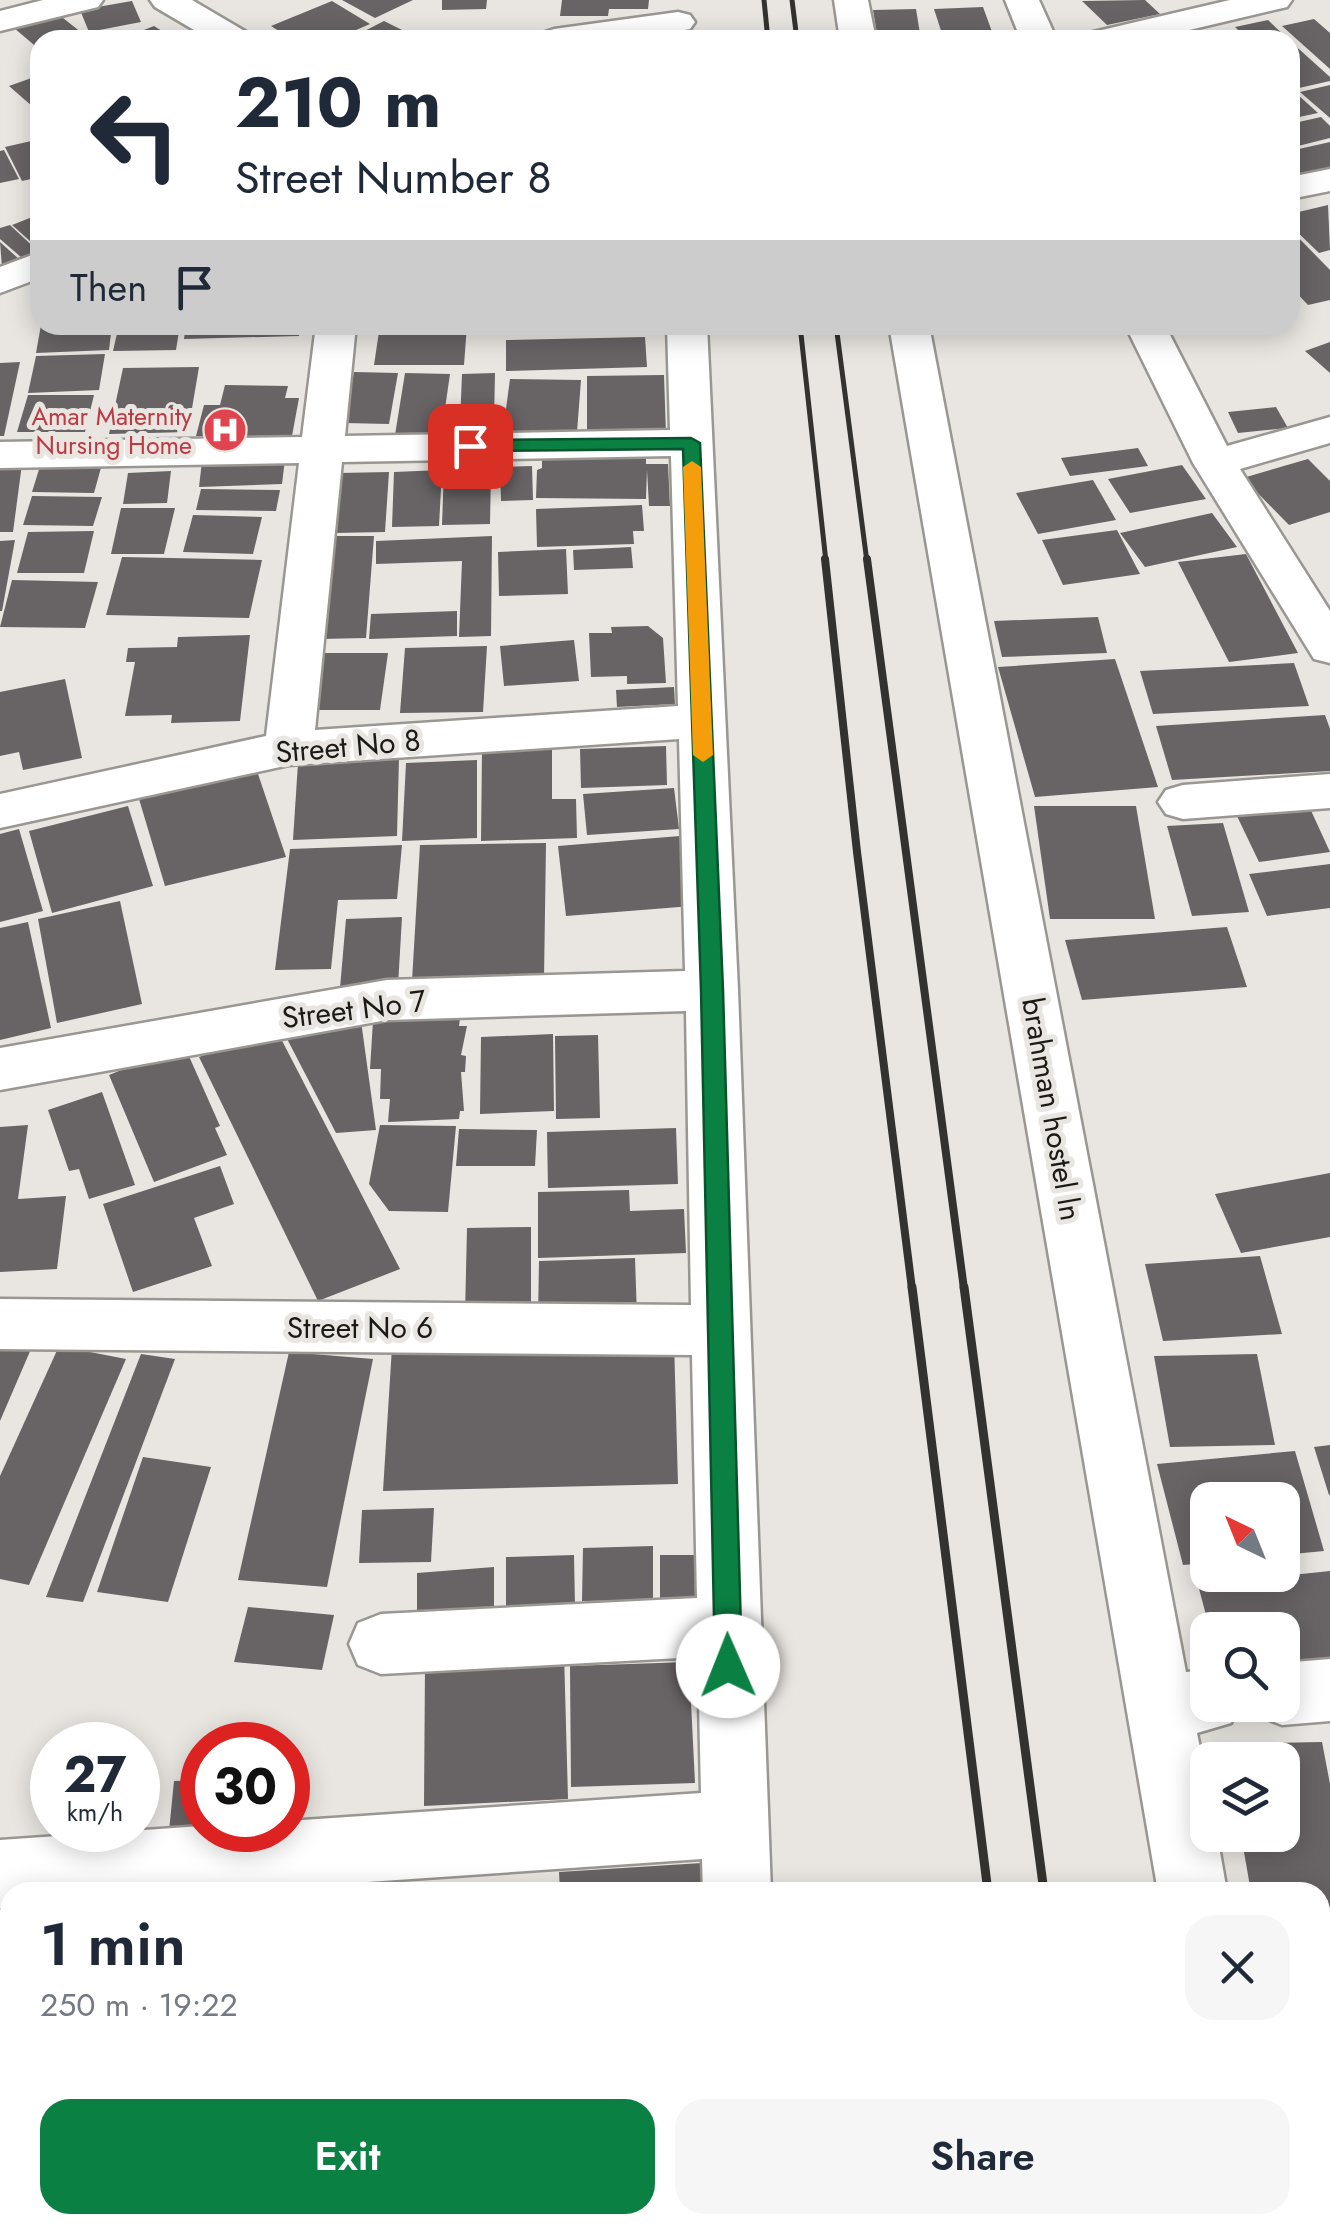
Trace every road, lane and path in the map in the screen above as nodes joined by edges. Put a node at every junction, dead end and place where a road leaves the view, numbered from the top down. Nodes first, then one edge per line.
1 (86, 0) edge
2 (167, 0) edge
3 (851, 0) edge
4 (1022, 0) edge
5 (1275, 0) edge
6 (0, 21) edge
7 (677, 21) edge
8 (219, 30) edge
9 (619, 30) edge
10 (856, 30) edge
11 (1035, 30) edge
12 (1144, 30) edge
13 (1330, 180) edge
14 (1300, 186) edge
15 (30, 268) edge
16 (0, 281) edge
17 (335, 335) edge
18 (688, 335) edge
19 (911, 335) edge
20 (1149, 335) edge
21 (1330, 430) edge
22 (691, 443) junction
23 (323, 448) junction
24 (0, 455) edge
25 (1214, 462) junction
26 (1330, 648) edge
27 (702, 721) junction
28 (288, 748) junction
29 (1330, 791) edge
30 (1183, 802) dead end
31 (0, 812) edge
32 (712, 990) junction
33 (0, 1070) edge
34 (0, 1324) edge
35 (720, 1330) junction
36 (727, 1626) junction
37 (381, 1644) dead end
38 (1330, 1690) edge
39 (1300, 1692) edge
40 (1184, 1703) edge
41 (732, 1824) junction
42 (0, 1874) edge
43 (239, 1876) edge
44 (735, 1882) edge
45 (1193, 1882) edge

1 - 6 street
2 - 8 street
3 - 10 street
4 - 11 street
5 - 12 street
7 - 9 street
13 - 14 street
15 - 16 street
17 - 23 street
18 - 22 street
19 - 40 street, brahman hostel ln
20 - 25 street
21 - 25 street
22 - 23 street
22 - 27 street
23 - 24 street
23 - 28 street
25 - 26 street
27 - 28 street, Street No 8
27 - 32 street
28 - 31 street, Street No 8
29 - 30 street
32 - 33 street, Street No 7
32 - 35 street
34 - 35 street, Street No 6
35 - 36 street
36 - 37 street
36 - 41 street
38 - 39 street
40 - 45 street, brahman hostel ln
41 - 43 street
41 - 44 street
42 - 43 street

